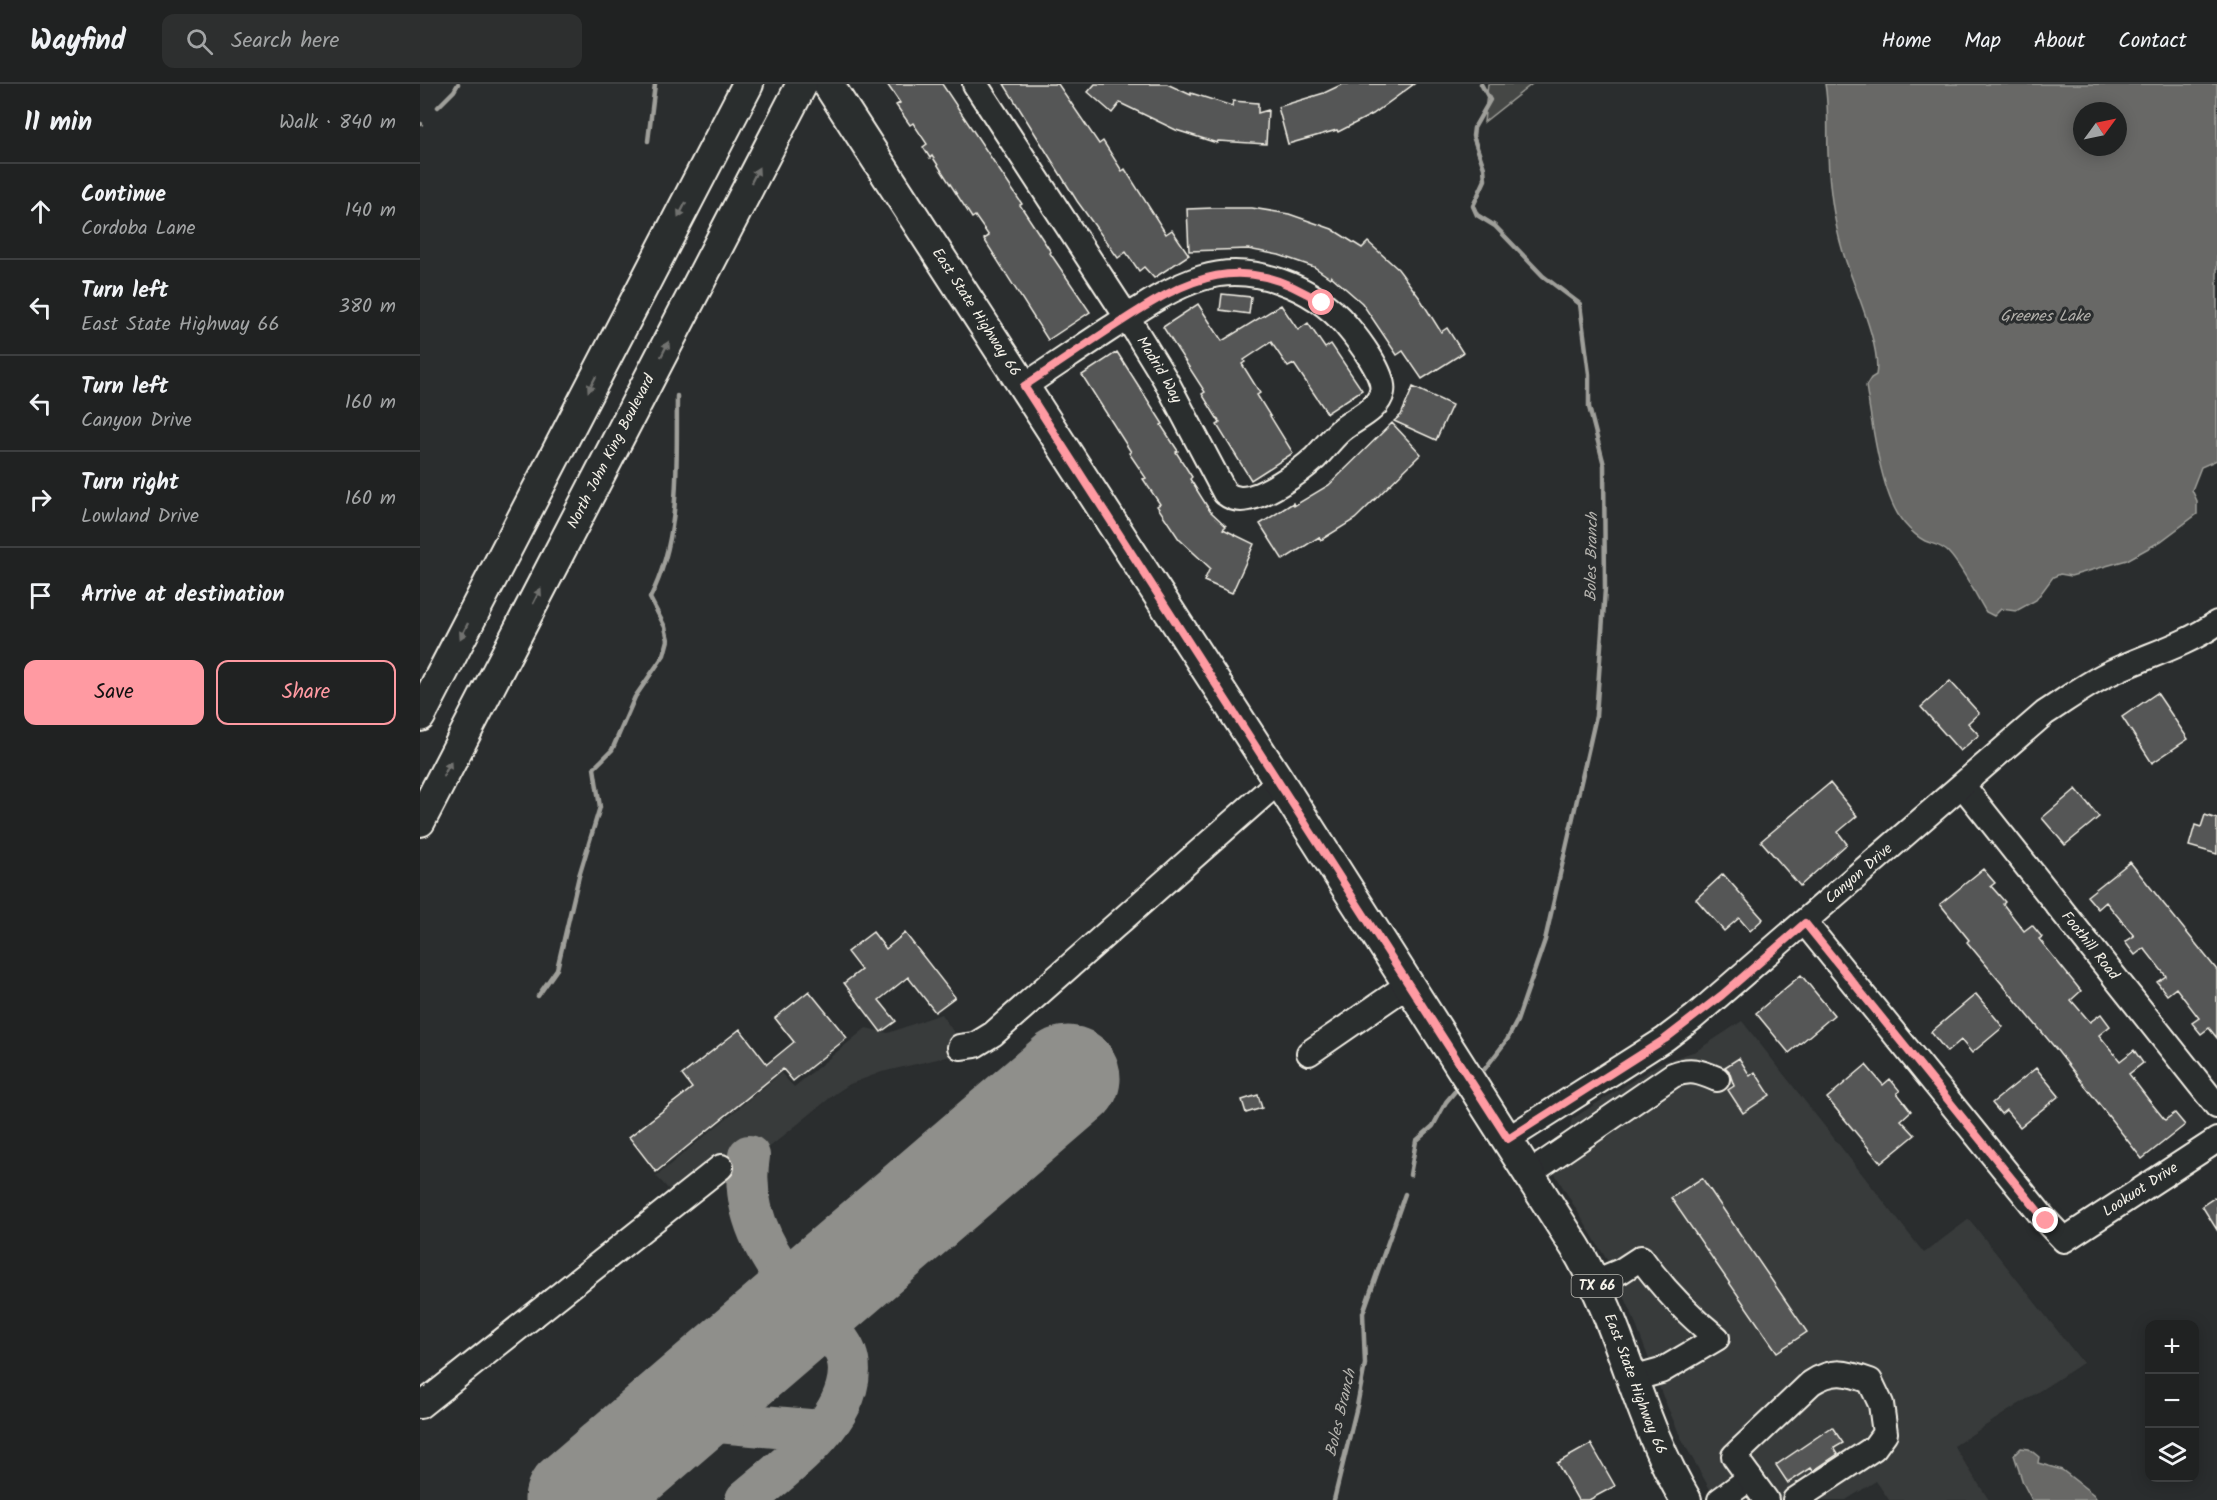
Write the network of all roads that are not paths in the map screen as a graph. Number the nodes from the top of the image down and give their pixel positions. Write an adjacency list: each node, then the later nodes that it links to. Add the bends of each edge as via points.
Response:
1 (747, 84): 8 (main road, one-way to 8)
2 (802, 84): 11 (main road, North John King Boulevard, one-way to 2)
3 (828, 84): 6 (main road, East State Highway 66 / TX 66)
4 (975, 84): 5 (street, Madrid Way)
5 (1127, 317): 5 (street, Madrid Way, via 1165,379 1220,488 1231,498 1253,497 1295,474 1339,432 1372,408 1383,390 1378,372 1339,318 1304,291 1284,282 1239,274 1204,277); 6 (street)
6 (1024, 386): 9 (main road, East State Highway 66 / TX 66)
7 (2217, 623): 10 (street, Canyon Drive, via 2177,646 2089,684 2045,713)
8 (420, 716)
9 (1279, 781): 13 (main road, East State Highway 66 / TX 66); 14 (street, via 993,1034 975,1045)
10 (1963, 786): 12 (street, Canyon Drive); 17 (street, Foothill Road)
11 (420, 821)
12 (1805, 923): 18 (street, Canyon Drive, via 1665,1039); 19 (street, Lookuot Drive, via 2064,1240)
13 (1409, 984): 15 (street); 18 (main road, East State Highway 66 / TX 66)
14 (960, 1047)
15 (1309, 1053)
16 (1717, 1080): 21 (street, via 1696,1070 1673,1075)
17 (2217, 1106)
18 (1508, 1139): 21 (main road, East State Highway 66 / TX 66)
19 (2217, 1140)
20 (721, 1167): 24 (street)
21 (1530, 1173): 22 (main road, East State Highway 66 / TX 66)
22 (1595, 1282): 23 (main road, East State Highway 66 / TX 66); 23 (street, via 1641,1258 1687,1314 1717,1338 1661,1371)
23 (1632, 1379): 26 (main road, East State Highway 66 / TX 66, via 1655,1442)
24 (420, 1406)
25 (1750, 1478): 27 (street); 28 (street); 29 (street, via 1734,1456 1811,1383 1824,1375 1849,1373 1869,1381 1881,1404 1885,1433 1874,1448)
26 (1686, 1500)
27 (1720, 1500)
28 (1766, 1500)
29 (1796, 1500)

